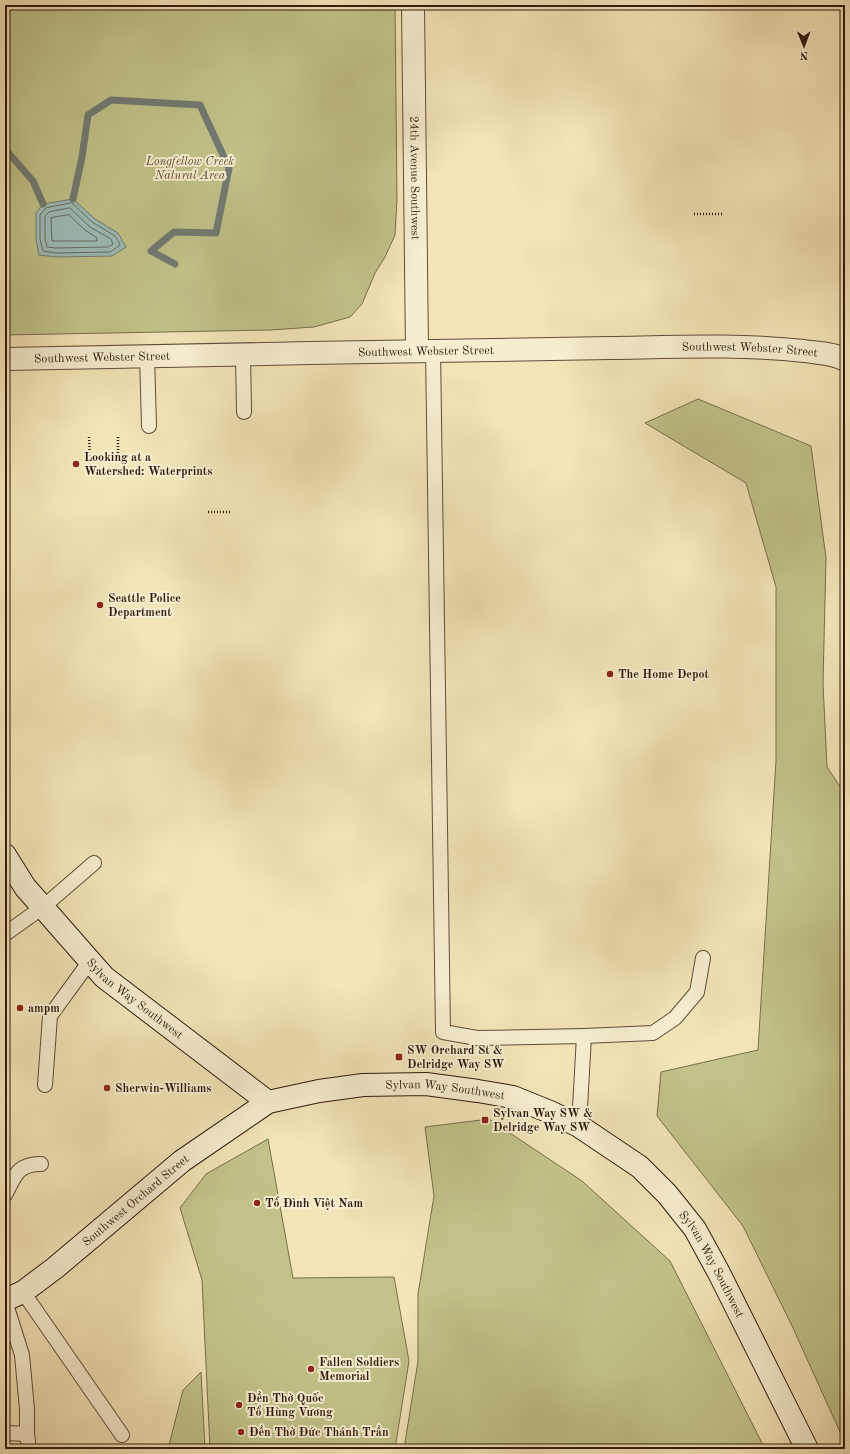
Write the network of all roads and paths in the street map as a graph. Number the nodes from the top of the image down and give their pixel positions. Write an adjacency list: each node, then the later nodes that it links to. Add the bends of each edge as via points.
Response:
1 (413, 5): 4 (street, 24th Avenue Southwest)
2 (694, 214): 3 (path)
3 (723, 214)
4 (425, 350): 5 (street, Southwest Webster Street); 8 (street, Southwest Webster Street, via 765,347 819,353); 23 (lane, via 442,1032 477,1038)
5 (243, 354): 6 (street, Southwest Webster Street); 9 (lane)
6 (147, 356): 7 (street, Southwest Webster Street); 10 (lane)
7 (5, 359)
8 (845, 360)
9 (244, 412)
10 (149, 426)
11 (89, 437): 13 (path)
12 (118, 437): 14 (path)
13 (90, 461)
14 (118, 461)
15 (208, 512): 16 (path)
16 (232, 512)
17 (5, 854): 19 (street, Sylvan Way Southwest, via 25,887)
18 (94, 863): 19 (lane)
19 (43, 908): 20 (lane); 22 (street, Sylvan Way Southwest)
20 (5, 934)
21 (703, 958): 23 (lane, via 697,992 675,1018 653,1033)
22 (90, 961): 24 (lane, via 50,1016); 25 (street, Sylvan Way Southwest, via 104,977)
23 (584, 1036): 26 (lane)
24 (46, 1085)
25 (268, 1102): 26 (street, Sylvan Way Southwest, via 318,1091 363,1085 426,1084 513,1097); 29 (street, Southwest Orchard Street, via 182,1161 55,1268)
26 (579, 1126): 34 (street, Sylvan Way Southwest, via 640,1167 667,1194 695,1229)
27 (41, 1164): 28 (lane, via 29,1164 18,1172)
28 (5, 1194)
29 (11, 1298): 31 (lane, via 22,1355); 32 (lane)
30 (5, 1433): 31 (lane)
31 (27, 1434): 33 (lane)
32 (122, 1435)
33 (29, 1449)
34 (807, 1449)

